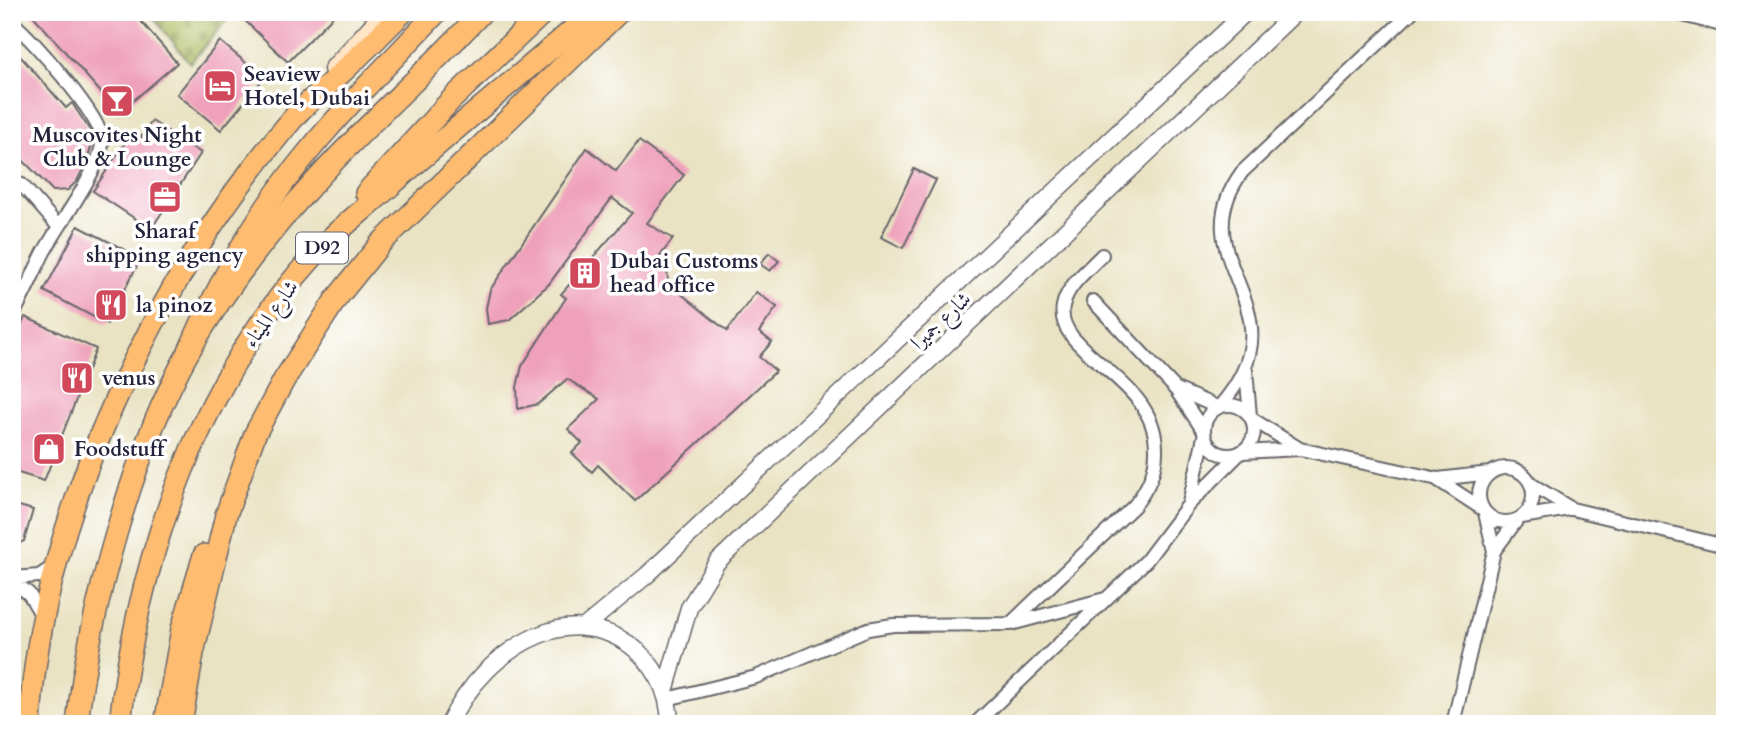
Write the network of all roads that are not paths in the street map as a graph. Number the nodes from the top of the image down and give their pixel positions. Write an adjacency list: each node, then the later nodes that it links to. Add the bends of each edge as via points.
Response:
1 (385, 12): 18 (main road)
2 (403, 12): 18 (main road)
3 (437, 12): 25 (main road, via 332,124 278,190 228,271)
4 (482, 12): 15 (main road, D92)
5 (488, 12): 15 (main road)
6 (544, 12): 21 (main road, via 425,127)
7 (593, 12): 21 (main road, شارع الميناء / D92)
8 (619, 12): 36 (main road, via 366,261 284,380 255,434)
9 (1246, 12): 48 (street, شارع جميرا, via 640,582)
10 (1296, 12): 49 (street, شارع جميرا, via 718,562 689,608)
11 (1412, 12): 26 (street, via 1242,172 1228,193 1222,241 1250,314 1252,343)
12 (1671, 12): 14 (street)
13 (12, 22): 16 (street)
14 (1725, 26)
15 (467, 28): 25 (main road, D92, via 310,187 242,272)
16 (23, 32): 17 (street); 20 (street, via 98,125 103,143 98,161)
17 (12, 41)
18 (298, 113): 43 (main road, via 219,216 149,332 90,465)
19 (12, 181): 20 (street, via 22,185)
20 (58, 226): 24 (street)
21 (318, 251): 52 (main road, شارع الميناء / D92, via 247,345 179,482 140,602)
22 (1102, 255): 47 (street, via 1066,295 1065,326 1145,407 1156,441 1155,465 1148,487 1134,506)
23 (1093, 301): 27 (street)
24 (12, 316)
25 (190, 351): 51 (main road, D92, via 156,423 114,545 93,627)
26 (1246, 370): 28 (street); 29 (street)
27 (1174, 387): 28 (street); 30 (street)
28 (1219, 407): 29 (street, via 1240,407); 30 (street, via 1207,416)
29 (1251, 418): 31 (street); 32 (street, via 1253,437)
30 (1204, 433): 32 (street, via 1216,452); 37 (street)
31 (1300, 449): 32 (street); 34 (street)
32 (1241, 452): 37 (street)
33 (1490, 473): 34 (street); 35 (street, via 1509,468); 39 (street, via 1479,489)
34 (1438, 480): 39 (street)
35 (1531, 484): 38 (street); 40 (street, via 1532,502)
36 (234, 489): 53 (main road, via 189,600); 54 (main road, via 193,653)
37 (1189, 504): 45 (street, via 1162,542)
38 (1572, 509): 40 (street); 41 (street)
39 (1483, 511): 40 (street, via 1500,522); 42 (street)
40 (1519, 519): 42 (street)
41 (1725, 546)
42 (1494, 551): 58 (street)
43 (56, 565): 44 (street, via 39,576); 46 (main road)
44 (12, 579): 46 (street, via 29,594)
45 (1109, 598): 47 (street); 57 (street)
46 (42, 616): 50 (main road)
47 (1010, 624): 49 (street, via 868,629 756,677)
48 (583, 628): 49 (street, via 611,634 639,651 654,668); 55 (street, via 553,630 513,650 475,683)
49 (668, 706): 56 (street)
50 (30, 724)
51 (77, 724)
52 (120, 724)
53 (165, 724)
54 (181, 724)
55 (449, 724)
56 (681, 724)
57 (975, 724)
58 (1453, 724)

